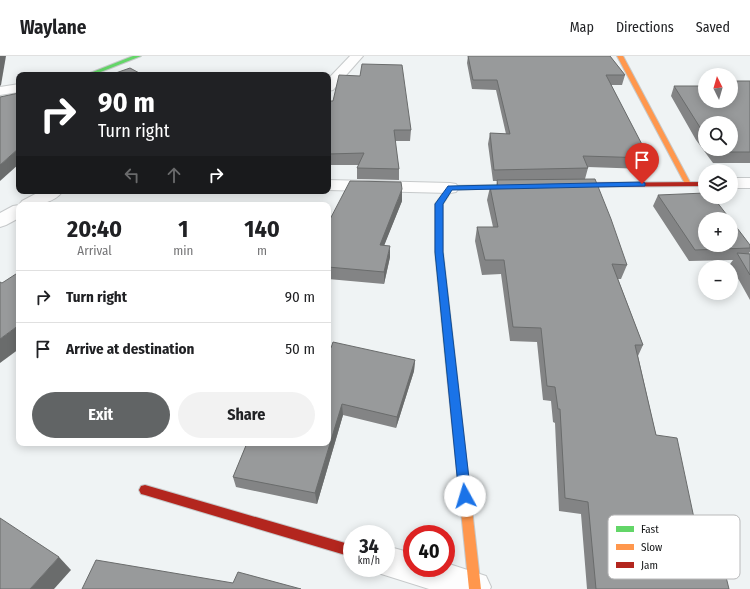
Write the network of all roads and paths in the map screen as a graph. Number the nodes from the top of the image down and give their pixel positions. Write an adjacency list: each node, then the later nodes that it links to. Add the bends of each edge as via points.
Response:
1 (138, 56): 4 (street)
2 (357, 56): 5 (street)
3 (620, 56): 10 (street)
4 (96, 72)
5 (331, 84)
6 (16, 88): 7 (street)
7 (0, 91)
8 (738, 183): 9 (street)
9 (750, 183)
10 (688, 184): 11 (street); 14 (street)
11 (698, 184)
12 (331, 185): 15 (street)
13 (532, 186): 15 (street)
14 (555, 186)
15 (450, 188): 23 (street, via 439,204 439,252)
16 (48, 194): 17 (street)
17 (34, 202)
18 (16, 212): 19 (street)
19 (0, 220)
20 (145, 490): 21 (street)
21 (343, 548)
22 (395, 564): 23 (street)
23 (475, 588)

